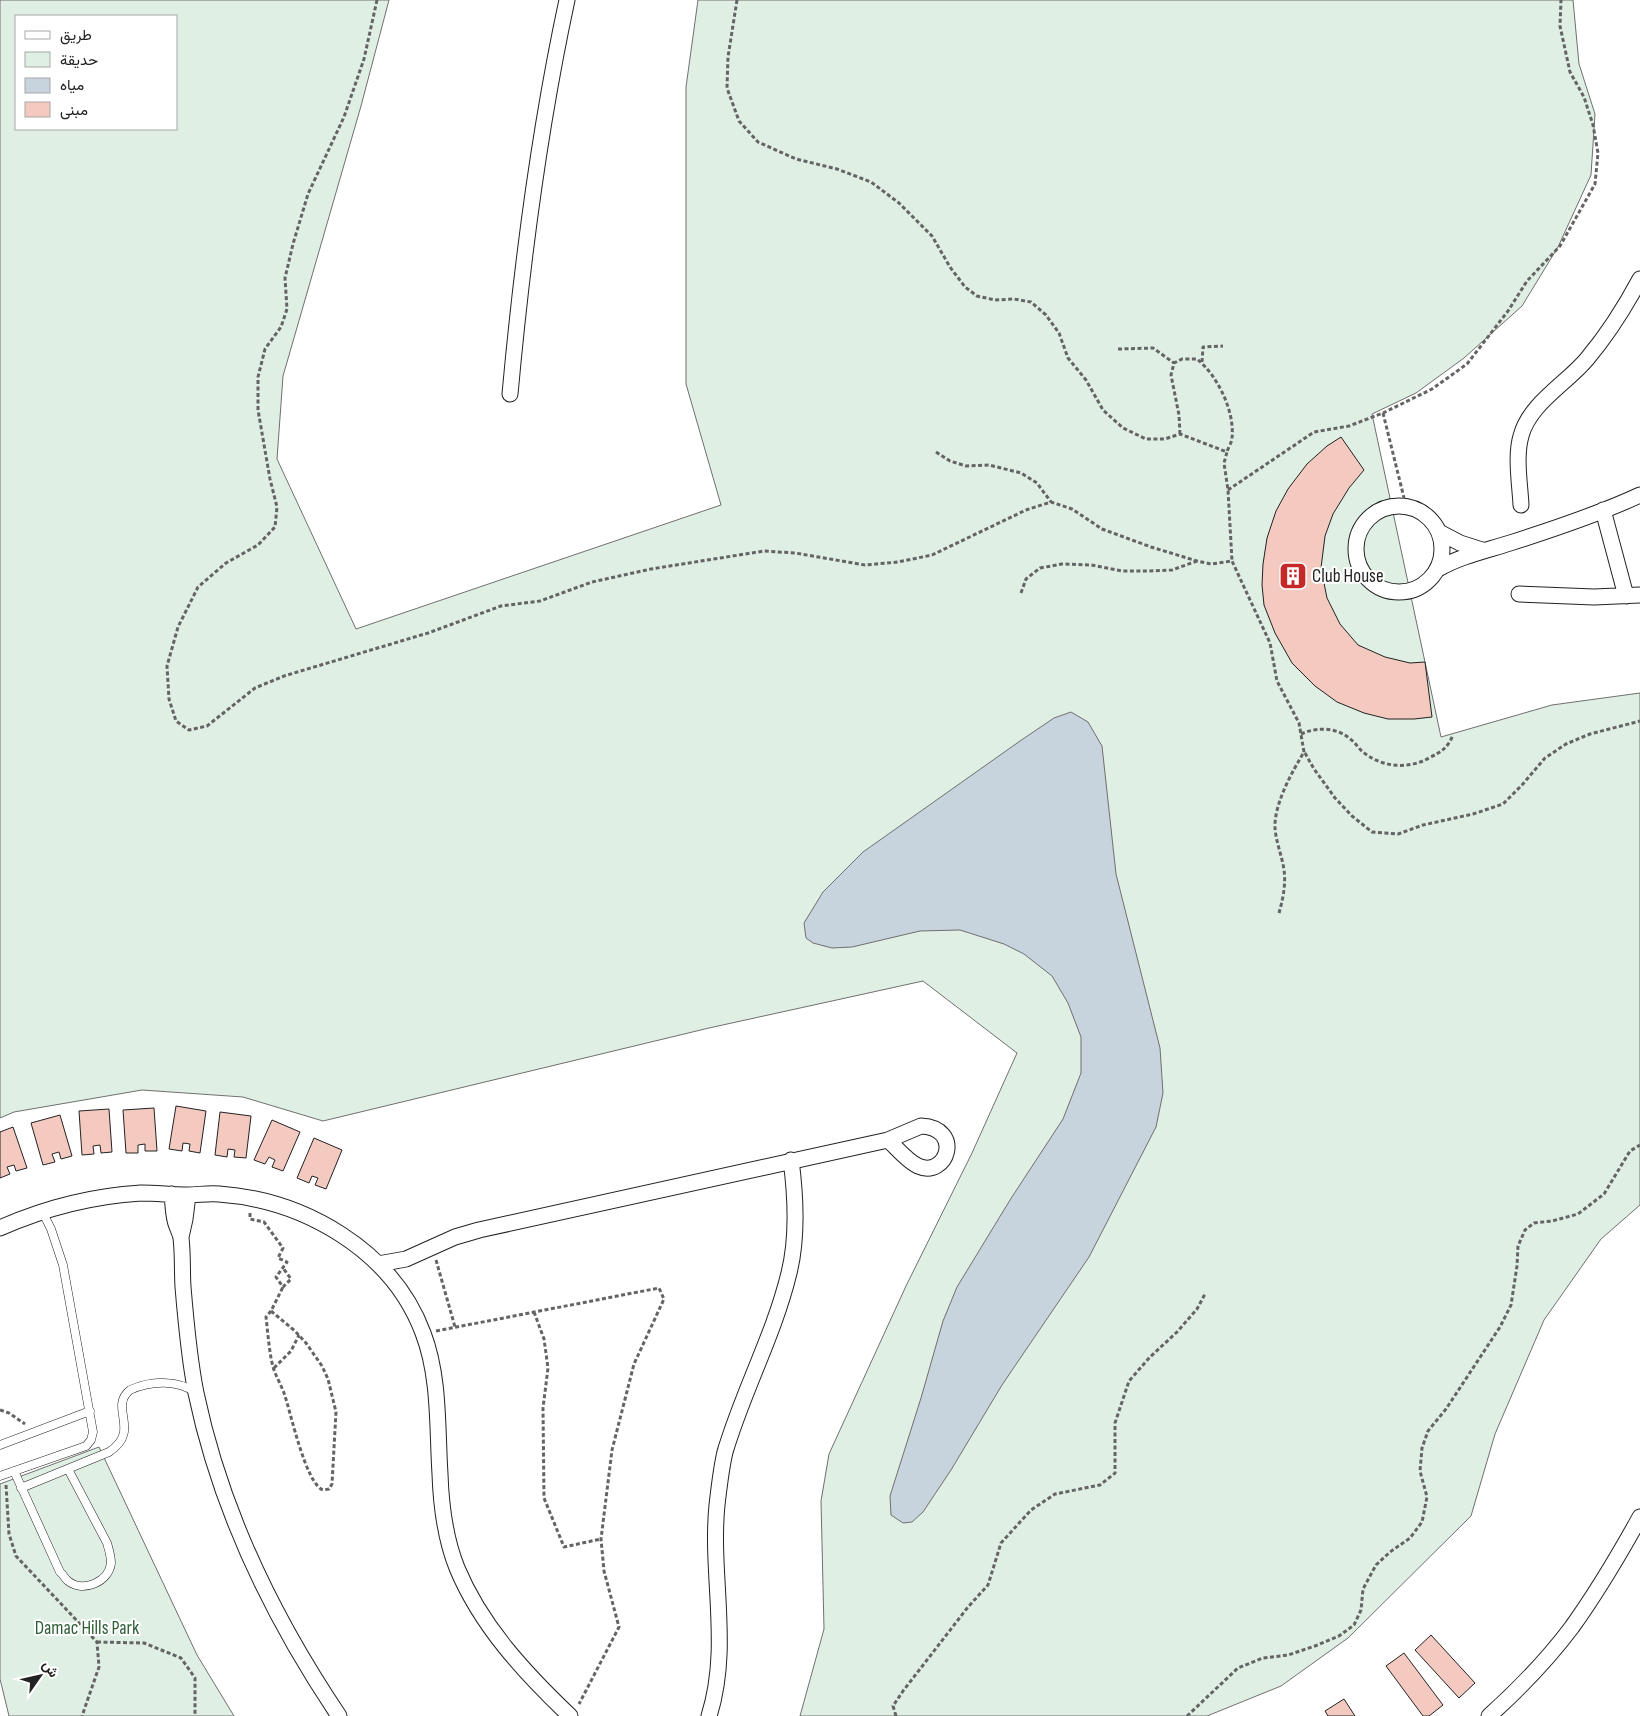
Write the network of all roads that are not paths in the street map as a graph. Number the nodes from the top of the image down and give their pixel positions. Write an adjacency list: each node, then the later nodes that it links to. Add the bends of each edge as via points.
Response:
1 (567, 0): 3 (street, via 535,172)
2 (1640, 279): 5 (street, via 1597,346 1529,417 1519,447)
3 (510, 394)
4 (1640, 495): 6 (street)
5 (1521, 505)
6 (1603, 510): 8 (street); 11 (street)
7 (1439, 532): 8 (street, via 1460,544); 9 (street, via 1442,555); 9 (street, via 1434,523 1417,509 1386,507 1362,525 1356,544 1360,568 1369,581 1396,593 1411,591 1425,584)
8 (1482, 550): 9 (street)
9 (1438, 569)
10 (1520, 594): 11 (street)
11 (1633, 595)
12 (888, 1140): 13 (street)
13 (791, 1160): 19 (street, via 479,1230); 31 (street, via 795,1234 790,1272 733,1428 725,1454 717,1506 719,1662)
14 (172, 1194): 15 (street); 16 (street, via 109,1196); 18 (street, via 174,1219)
15 (188, 1195): 18 (street); 20 (street, via 217,1193 293,1209 328,1226)
16 (42, 1211): 17 (street); 23 (lane, via 63,1265)
17 (0, 1228)
18 (180, 1237): 22 (street, via 188,1340)
19 (415, 1255): 20 (street, via 397,1262); 21 (street, via 404,1271)
20 (378, 1264): 21 (street)
21 (399, 1288): 29 (street, via 423,1333 429,1355 445,1527 457,1567 497,1638 546,1693)
22 (196, 1393): 25 (lane, via 174,1383 130,1390 122,1403 125,1428 120,1442 109,1452); 30 (street, via 225,1493 250,1555 278,1617)
23 (90, 1411): 24 (lane); 26 (lane, via 93,1432 86,1446)
24 (0, 1446)
25 (68, 1469): 27 (lane); 27 (lane, via 110,1554 111,1564 98,1582 77,1586 68,1581)
26 (6, 1474): 27 (lane)
27 (21, 1488)
28 (1640, 1517): 32 (street, via 1617,1559 1571,1628 1518,1690)
29 (573, 1712)
30 (339, 1716)
31 (709, 1716)
32 (1489, 1716)

